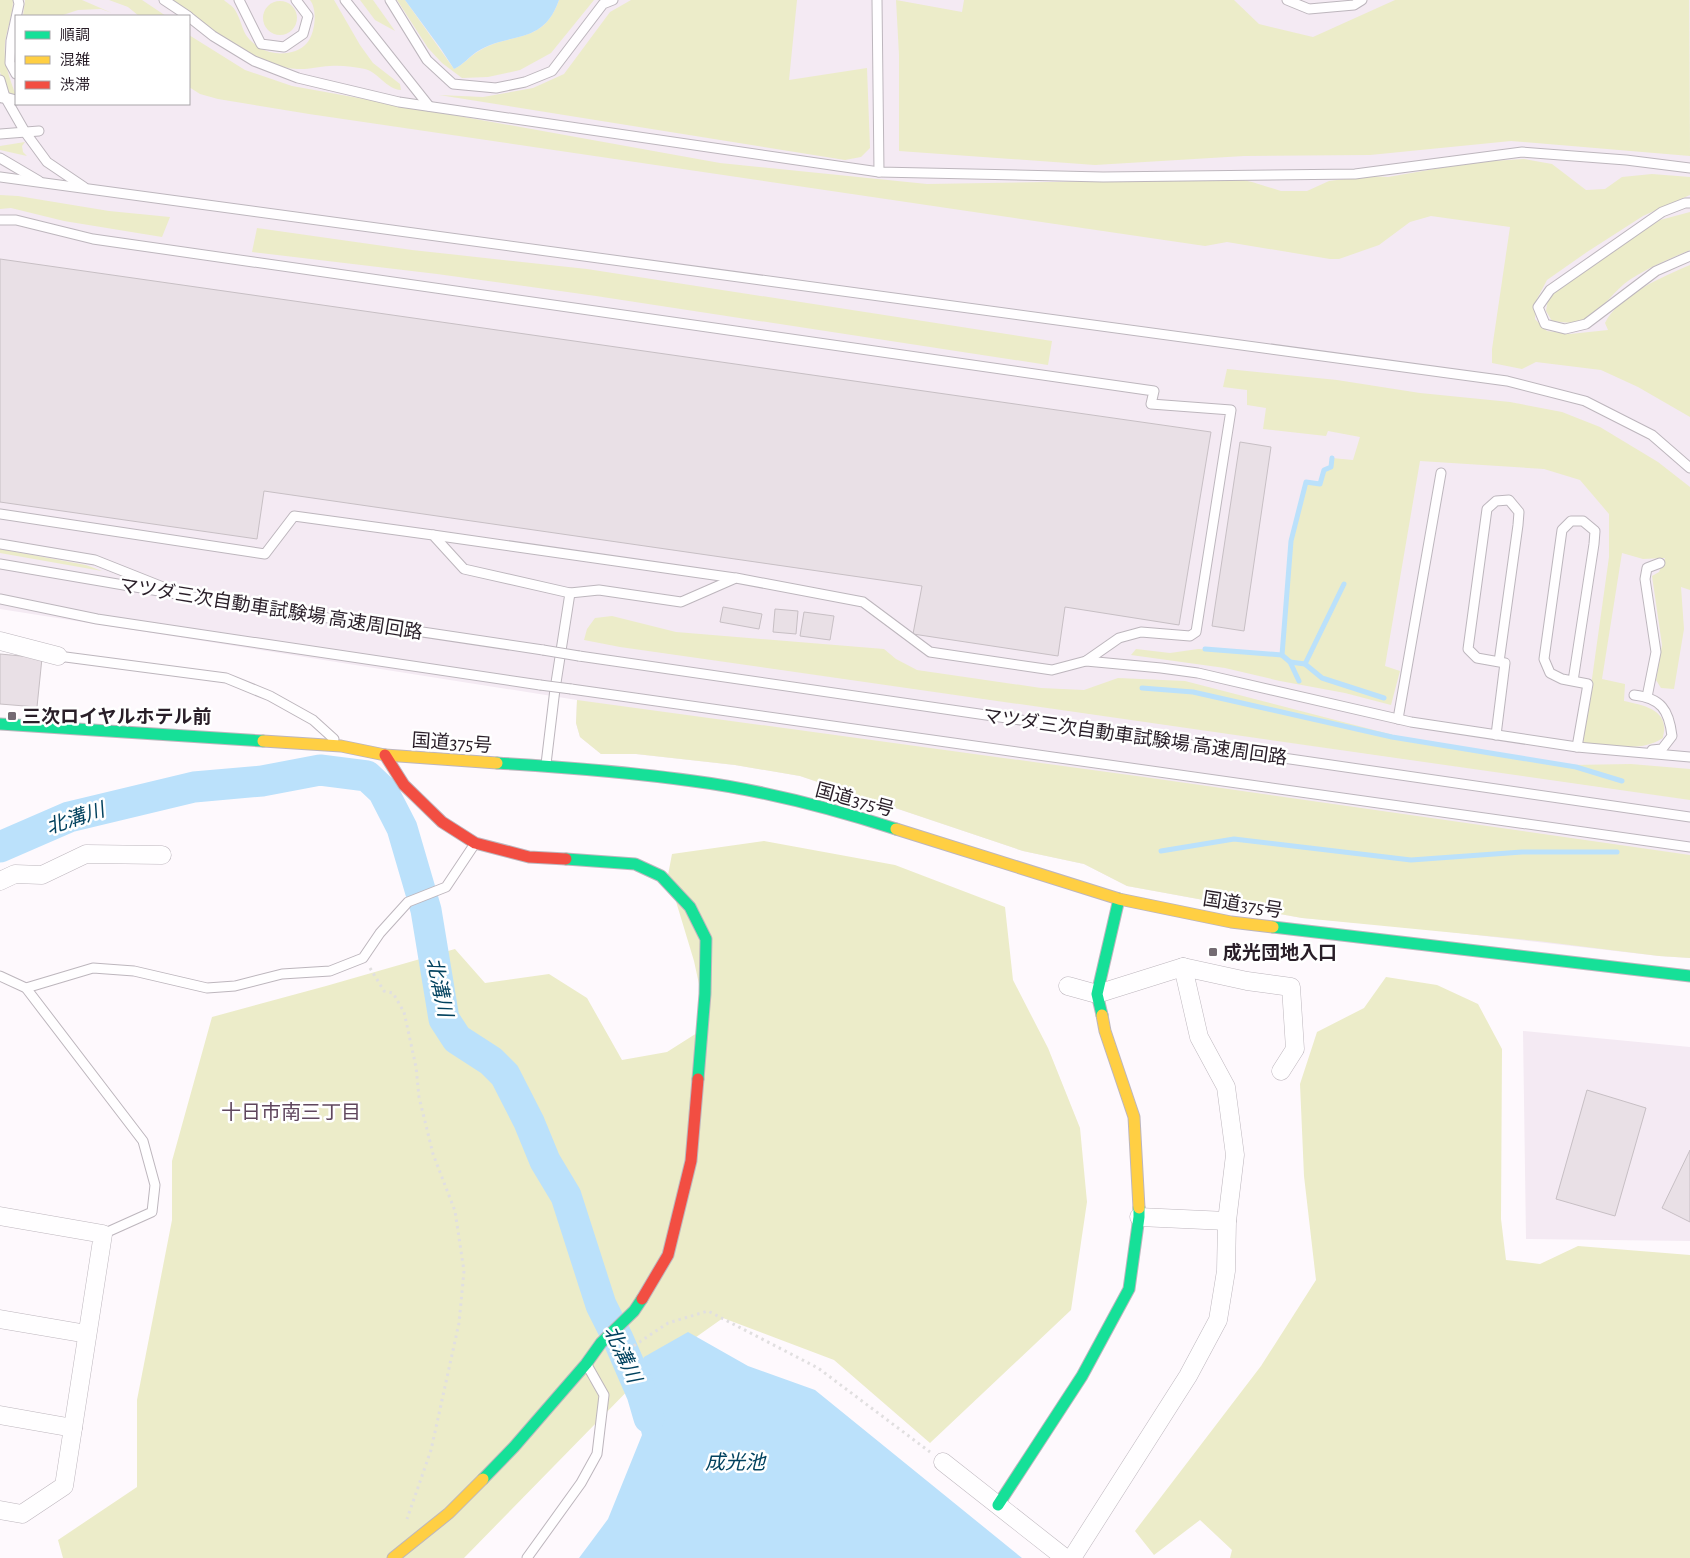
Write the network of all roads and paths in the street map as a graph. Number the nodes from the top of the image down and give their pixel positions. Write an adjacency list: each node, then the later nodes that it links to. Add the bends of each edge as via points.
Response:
1 (18, 0): 11 (lane)
2 (164, 0): 12 (lane)
3 (239, 0): 4 (lane, via 261,44 284,47 303,34 308,16)
4 (296, 0)
5 (345, 0): 19 (lane)
6 (390, 0): 7 (lane, via 427,60 453,84 496,88 525,82 552,71 603,4)
7 (613, 0)
8 (877, 0): 25 (lane)
9 (1286, 0): 10 (lane, via 1309,9 1354,5)
10 (1362, 0)
11 (17, 15)
12 (185, 15)
13 (190, 19): 19 (lane, via 254,61 298,78)
14 (15, 22): 15 (lane, via 10,63)
15 (15, 72)
16 (0, 80): 17 (lane)
17 (2, 98): 18 (lane); 21 (lane)
18 (15, 100)
19 (429, 106): 25 (lane)
20 (39, 131): 21 (lane)
21 (25, 132): 22 (lane); 28 (lane, via 47,162)
22 (0, 134)
23 (0, 158): 27 (lane)
24 (1690, 168): 25 (lane, via 1522,152 1356,174 1103,177)
25 (879, 172)
26 (0, 177): 27 (lane)
27 (42, 183): 28 (lane)
28 (87, 189): 32 (lane, via 1507,381 1585,401 1652,435)
29 (1690, 203): 31 (lane, via 1662,212 1550,290 1538,307 1546,324 1565,329 1586,324 1656,271)
30 (0, 220): 45 (lane, via 16,220 93,239 1154,391 1151,404 1231,410 1196,632 1190,636 1141,632 1119,638)
31 (1690, 256)
32 (1690, 468)
33 (1441, 474): 50 (lane)
34 (0, 514): 35 (lane, via 265,554 294,516)
35 (433, 535): 39 (lane); 40 (lane, via 464,569)
36 (0, 544): 41 (lane, via 95,560)
37 (1660, 563): 49 (lane, via 1646,568 1656,652)
38 (0, 564): 41 (lane, マツダ三次自動車試験場 高速周回路)
39 (736, 578): 40 (lane, via 681,602 599,590); 45 (lane, via 863,602 930,652 1052,670)
40 (570, 593): 58 (lane)
41 (183, 595): 59 (lane, マツダ三次自動車試験場 高速周回路, bridge, via 579,656)
42 (0, 599): 61 (lane, bridge, via 97,619 540,685)
43 (0, 641): 44 (street)
44 (58, 656): 53 (lane, via 226,678 270,696 313,720)
45 (1086, 661): 50 (lane, via 1198,673)
46 (1498, 662): 46 (lane, via 1477,658 1468,649 1487,509 1496,501 1509,500 1519,512); 52 (lane, via 1505,663)
47 (1574, 681): 47 (lane, via 1550,673 1544,659 1562,530 1571,521 1583,521 1595,531); 54 (lane, via 1588,684)
48 (1634, 695): 49 (lane)
49 (1647, 698): 55 (lane, via 1662,704 1672,736 1662,748)
50 (1398, 719): 52 (lane)
51 (0, 724): 53 (main road, 国道375号)
52 (1496, 735): 54 (lane)
53 (341, 746): 56 (main road, 国道375号)
54 (1577, 747): 55 (lane)
55 (1639, 752): 57 (lane)
56 (385, 755): 58 (main road, 国道375号); 60 (main road, via 404,785 442,822)
57 (1690, 757)
58 (546, 766): 64 (main road, 国道375号, via 694,781 775,796 866,819)
59 (1690, 817)
60 (475, 843): 65 (lane, via 446,887 408,902); 80 (main road, via 529,858 635,864 667,882 690,907 706,939 705,1004 691,1161 668,1256 634,1311 601,1343)
61 (1690, 847)
62 (162, 855): 63 (street, via 86,854 42,875 15,874)
63 (0, 881)
64 (1119, 899): 68 (main road, 国道375号, via 1231,922); 71 (main road)
65 (363, 958): 70 (lane, via 330,971 282,974 226,987 207,988 134,971 93,968); 86 (path, via 384,991 393,993 404,1012 433,1154 455,1211 464,1271 458,1322 431,1450)
66 (1183, 967): 71 (street); 72 (street, via 1291,987 1295,1049); 75 (street, via 1199,1037 1226,1087 1235,1155)
67 (0, 976): 70 (lane)
68 (1690, 976)
69 (1068, 986): 71 (street)
70 (26, 988): 76 (lane, via 143,1141 155,1185 152,1212)
71 (1097, 994): 74 (main road, via 1104,1031 1134,1117)
72 (1282, 1071)
73 (0, 1216): 76 (street)
74 (1139, 1217): 75 (street); 84 (main road, via 1129,1289 1082,1376)
75 (1228, 1222): 90 (street, via 1226,1271 1218,1320 1188,1376)
76 (103, 1234): 78 (street)
77 (0, 1319): 78 (street)
78 (87, 1334): 82 (street)
79 (622, 1354): 83 (path, via 668,1323 708,1312 818,1368)
80 (586, 1364): 87 (main road, via 514,1447 449,1513); 88 (lane, via 604,1395 597,1454 581,1483)
81 (0, 1415): 82 (street)
82 (73, 1428): 85 (street, via 64,1486 22,1514)
83 (943, 1462): 84 (street)
84 (998, 1505): 89 (street)
85 (0, 1510)
86 (406, 1522)
87 (393, 1558)
88 (527, 1558)
89 (1065, 1558)
90 (1072, 1558)

